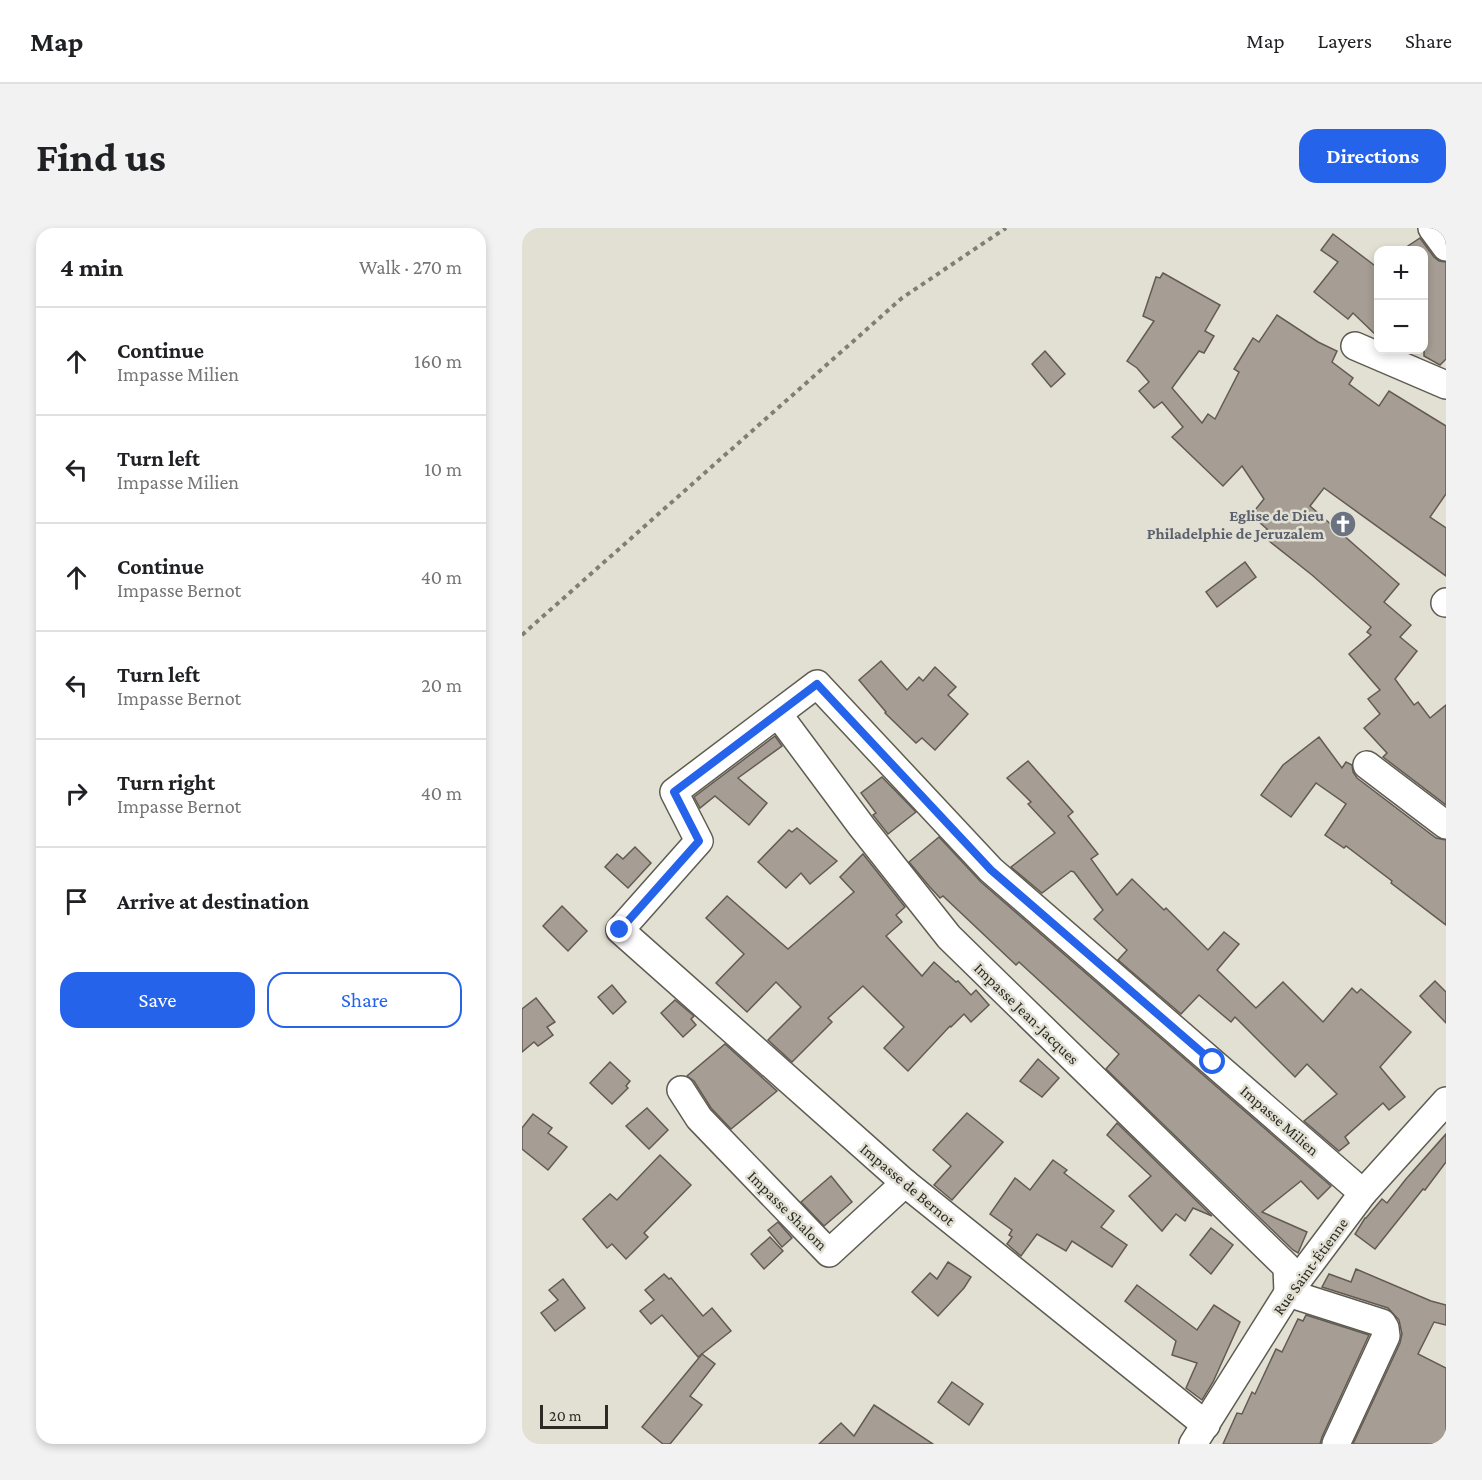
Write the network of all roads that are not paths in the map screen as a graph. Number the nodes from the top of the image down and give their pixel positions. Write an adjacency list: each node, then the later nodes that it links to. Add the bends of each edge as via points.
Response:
1 (1432, 228): 2 (street)
2 (1446, 247)
3 (1355, 346): 4 (street)
4 (1446, 385)
5 (778, 714): 10 (street, Impasse de Bernot, via 674,792 699,841 620,930); 11 (street, Impasse Milien, via 817,684 991,870); 12 (street, Impasse Jean-Jacques, via 949,937 1287,1267)
6 (1367, 765): 7 (street)
7 (1446, 825)
8 (681, 1090): 10 (street, Impasse Shalom, via 699,1118 829,1253)
9 (1446, 1101): 11 (street, Rue Saint-Étienne)
10 (904, 1183): 13 (street, Impasse de Bernot)
11 (1363, 1192): 12 (street, Rue Saint-Étienne)
12 (1288, 1293): 13 (street, Rue Saint-Étienne); 14 (street, via 1382,1323 1385,1328 1386,1336)
13 (1200, 1434)
14 (1336, 1444)

